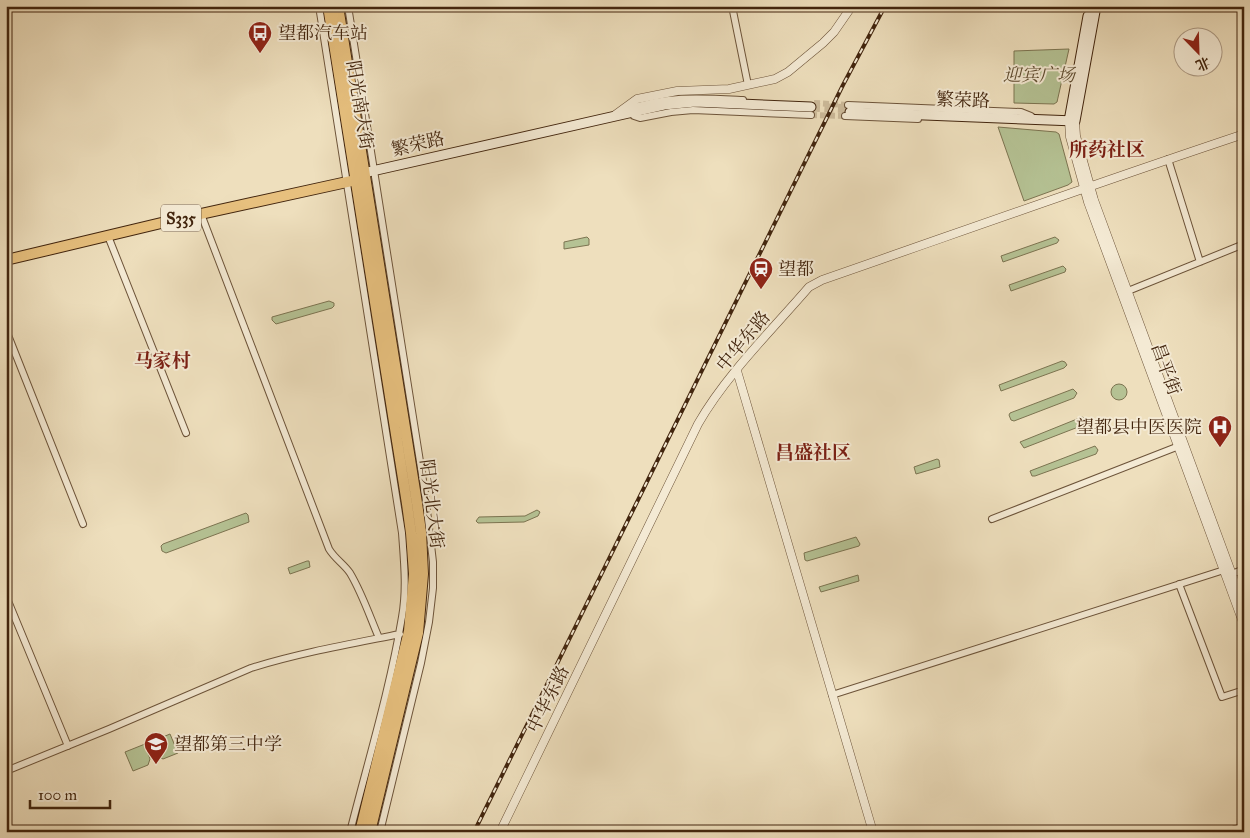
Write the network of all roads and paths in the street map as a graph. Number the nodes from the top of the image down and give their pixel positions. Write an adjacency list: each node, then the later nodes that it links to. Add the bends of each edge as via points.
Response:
1 (319, 6): 15 (street)
2 (328, 6): 15 (main road, 阳光南大街)
3 (338, 6): 15 (main road, 阳光南大街)
4 (348, 6): 15 (street)
5 (732, 6): 9 (street)
6 (852, 6): 9 (street, via 834,32 788,72 775,79)
7 (1090, 6): 12 (main road)
8 (1096, 6): 12 (main road)
9 (748, 85): 11 (street, via 636,99)
10 (848, 110): 12 (main road, 繁荣路)
11 (615, 115): 15 (main road, 繁荣路); 15 (main road, 繁荣路, via 688,102 812,109 664,108)
12 (1072, 120): 16 (street, 昌平街, via 1070,137)
13 (1244, 134): 14 (street, 中华东路)
14 (1168, 159): 16 (street, 中华东路); 21 (street)
15 (360, 176): 17 (main road, 繁荣路 / S335); 20 (main road, 繁荣路 / S335, via 176,214); 36 (main road, 阳光北大街, via 411,533 414,574); 45 (main road, 阳光北大街, via 417,503 423,574 415,647); 46 (street, via 425,493 432,542 433,579 425,646)
16 (1087, 187): 22 (street, 昌平街); 24 (street, 中华东路, via 814,284); 26 (street, 昌平街)
17 (202, 214): 18 (main road, 繁荣路 / S335); 37 (street, via 329,549 354,579)
18 (108, 236): 20 (main road, 繁荣路 / S335); 25 (street)
19 (1244, 244): 21 (street)
20 (7, 255)
21 (1200, 262): 22 (street)
22 (1128, 291): 31 (street, 昌平街)
23 (6, 330): 28 (street)
24 (737, 370): 39 (street); 47 (street, 中华东路, via 698,424)
25 (186, 433)
26 (1179, 446): 27 (street); 30 (street, 昌平街)
27 (992, 519)
28 (83, 524)
29 (1244, 569): 31 (street)
30 (1224, 570): 32 (street); 35 (street, 昌平街)
31 (1232, 574): 34 (street, 昌平街)
32 (1179, 584): 38 (street, via 1222,697); 39 (street)
33 (6, 596): 40 (street)
34 (1244, 606)
35 (1244, 625)
36 (403, 634): 37 (street); 43 (street); 44 (main road, 阳光北大街)
37 (379, 638): 40 (street, via 251,668)
38 (1244, 690)
39 (832, 695): 48 (street)
40 (68, 746): 41 (street)
41 (6, 771)
42 (1244, 827): 49 (street)
43 (350, 832)
44 (360, 832)
45 (370, 832)
46 (380, 832)
47 (500, 832)
48 (873, 832)
49 (1227, 832)

